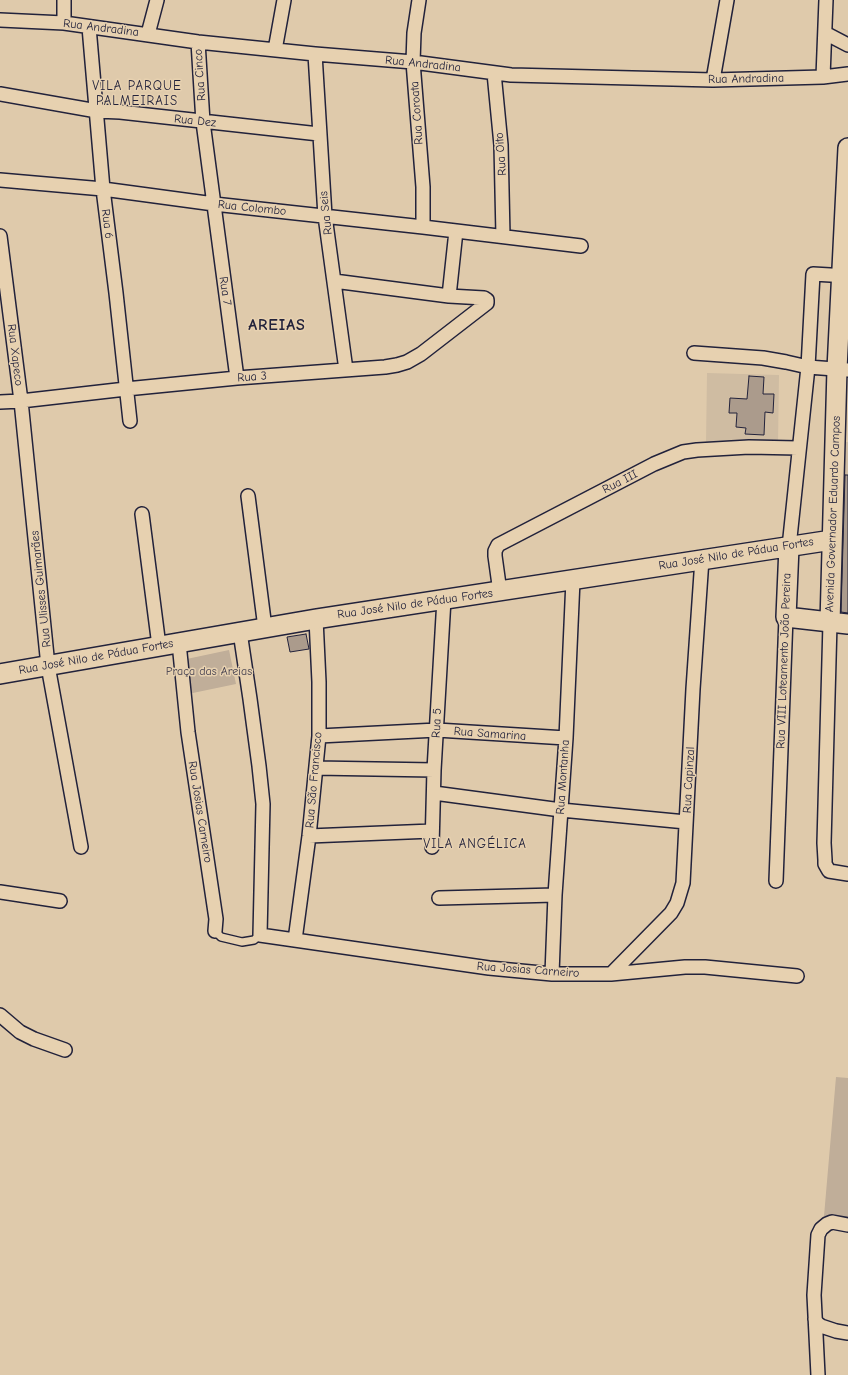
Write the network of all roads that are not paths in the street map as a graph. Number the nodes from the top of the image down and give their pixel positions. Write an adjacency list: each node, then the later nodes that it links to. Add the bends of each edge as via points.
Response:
1 (64, 0): 8 (street)
2 (157, 0): 11 (street)
3 (284, 0): 14 (street)
4 (419, 0): 16 (street, Rua Coroata)
5 (727, 0): 20 (street)
6 (826, 0): 10 (street)
7 (0, 20): 8 (street, Rua Andradina)
8 (64, 23): 9 (street, Rua Andradina)
9 (89, 27): 11 (street, Rua Andradina); 22 (street, Rua 6)
10 (825, 33): 13 (street); 19 (street)
11 (148, 34): 12 (street, Rua Andradina)
12 (198, 42): 14 (street, Rua Andradina); 23 (street, Rua Cinco)
13 (848, 45)
14 (275, 50): 15 (street, Rua Andradina)
15 (315, 54): 16 (street, Rua Andradina); 24 (street, Rua Seis)
16 (413, 62): 17 (street, Rua Andradina); 30 (street, Rua Coroata, via 423,187)
17 (494, 73): 20 (street, Rua Andradina, via 524,76); 33 (street, Rua Oito, via 501,144)
18 (848, 74): 19 (street, Rua Andradina)
19 (823, 76): 20 (street, Rua Andradina)
20 (713, 80)
21 (0, 94): 22 (street, Rua Dez)
22 (97, 111): 23 (street, Rua Dez); 27 (street, Rua 6)
23 (203, 122): 24 (street, Rua Dez); 28 (street, Rua Cinco)
24 (319, 134): 29 (street, Rua Seis)
25 (848, 148): 35 (street, Avenida Governador Eduardo Campos)
26 (0, 180): 27 (street, Rua Colombo)
27 (103, 189): 28 (street, Rua Colombo); 43 (street, Rua 6)
28 (214, 204): 29 (street, Rua Colombo); 42 (street, Rua 7)
29 (325, 216): 30 (street, Rua Colombo); 36 (street, Rua Seis)
30 (423, 227): 31 (street, Rua Colombo)
31 (456, 231): 33 (street, Rua Colombo); 37 (street)
32 (0, 236): 44 (street, Rua Xapeco)
33 (504, 236): 34 (street, Rua Colombo)
34 (582, 246)
35 (845, 275): 39 (street, Rua VIII Loteamento João Pereira, via 812,274); 40 (street, Avenida Governador Eduardo Campos)
36 (334, 281): 37 (street); 41 (street, Rua Seis)
37 (449, 296): 41 (street, Rua 3, via 484,298 487,302 407,362 385,367)
38 (694, 353): 39 (street, via 763,358)
39 (808, 367): 40 (street); 47 (street, Rua VIII Loteamento João Pereira)
40 (843, 369): 50 (street, Avenida Governador Eduardo Campos)
41 (346, 370): 42 (street, Rua 3)
42 (237, 378): 43 (street, Rua 3)
43 (126, 389): 44 (street, Rua 3); 46 (street, Rua 6)
44 (21, 401): 45 (street, Rua 3); 63 (street, Rua Ulisses Guimarães)
45 (0, 402)
46 (130, 421)
47 (798, 448): 51 (street, Rua VIII Loteamento João Pereira); 54 (street, Rua III, via 698,450 683,452 654,464 498,545 495,556)
48 (248, 496): 59 (street)
49 (142, 514): 62 (street)
50 (832, 540): 51 (street, Rua José Nilo de Pádua Fortes); 58 (street, Avenida Governador Eduardo Campos)
51 (789, 547): 52 (street, Rua José Nilo de Pádua Fortes); 56 (street, Rua VIII Loteamento João Pereira)
52 (702, 559): 53 (street, Rua José Nilo de Pádua Fortes); 72 (street, Rua Capinzal)
53 (573, 580): 54 (street, Rua José Nilo de Pádua Fortes); 67 (street, Rua Montanha)
54 (500, 592): 55 (street, Rua José Nilo de Pádua Fortes)
55 (444, 599): 57 (street, Rua José Nilo de Pádua Fortes); 65 (street, Rua 5)
56 (786, 617): 58 (street); 78 (street, Rua VIII Loteamento João Pereira)
57 (316, 619): 59 (street, Rua José Nilo de Pádua Fortes); 66 (street, Rua São Francisco)
58 (839, 623): 77 (street, Avenida Governador Eduardo Campos, via 824,843 825,864 830,871)
59 (265, 628): 60 (street, Rua José Nilo de Pádua Fortes)
60 (240, 632): 61 (street, Rua José Nilo de Pádua Fortes); 84 (street, via 262,804)
61 (180, 643): 62 (street, Rua José Nilo de Pádua Fortes); 83 (street, Rua Josias Carneiro, via 188,732 216,919)
62 (159, 646): 63 (street, Rua José Nilo de Pádua Fortes)
63 (48, 666): 64 (street, Rua José Nilo de Pádua Fortes); 75 (street, Rua Ulisses Guimarães)
64 (0, 674)
65 (437, 730): 66 (street, Rua Samarina); 67 (street, Rua Samarina); 69 (street, Rua 5)
66 (319, 736): 68 (street, Rua São Francisco)
67 (566, 738): 71 (street, Rua Montanha)
68 (316, 768): 69 (street); 74 (street, Rua São Francisco)
69 (434, 770): 70 (street, Rua 5)
70 (434, 793): 71 (street); 73 (street, Rua 5)
71 (561, 810): 72 (street); 80 (street, Rua Montanha)
72 (686, 822): 87 (street, Rua Capinzal, via 683,883 677,903 671,913)
73 (432, 831): 74 (street); 76 (street, Rua 5)
74 (309, 836): 85 (street, Rua São Francisco)
75 (81, 847)
76 (432, 847)
77 (843, 873)
78 (776, 881)
79 (0, 892): 82 (street)
80 (555, 895): 81 (street); 86 (street, Rua Montanha)
81 (438, 898)
82 (60, 901)
83 (215, 931): 84 (lane, Rua Josias Carneiro, via 221,937 242,942 254,940)
84 (260, 935): 85 (street, Rua Josias Carneiro)
85 (295, 940): 86 (street, Rua Josias Carneiro, via 489,968)
86 (552, 974): 87 (street, Rua Josias Carneiro)
87 (611, 974): 88 (street, Rua Josias Carneiro, via 705,967)
88 (798, 976)
89 (0, 1016): 90 (street, via 20,1032)
90 (64, 1050)
91 (848, 1225): 92 (street, via 832,1222 824,1226 818,1235)
92 (815, 1319): 93 (street, via 821,1326); 94 (street)
93 (848, 1333)
94 (818, 1375)

